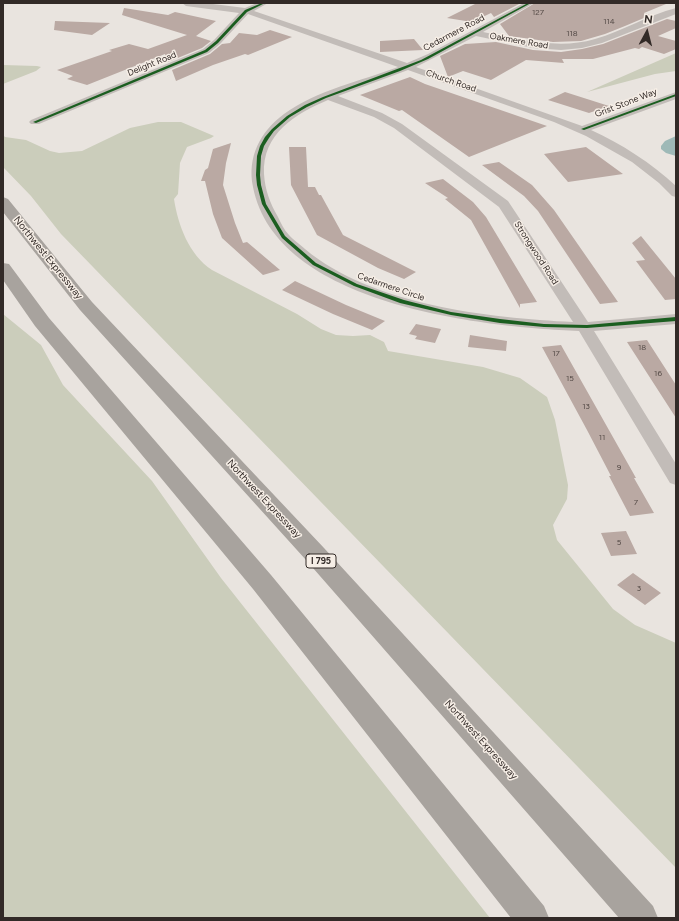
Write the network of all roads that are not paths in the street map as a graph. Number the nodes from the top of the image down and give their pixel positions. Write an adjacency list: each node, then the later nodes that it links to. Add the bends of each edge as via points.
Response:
1 (186, 3): 4 (street, Church Road)
2 (264, 3): 4 (street, Delight Road)
3 (530, 3): 6 (street, Cedarmere Road)
4 (246, 11): 7 (street, Church Road); 10 (street, Delight Road, via 206,51)
5 (676, 11): 6 (street, Oakmere Road, via 599,41 577,46 533,45)
6 (475, 33): 7 (street, Cedarmere Road)
7 (407, 67): 9 (street, Cedarmere Circle); 11 (street, Church Road)
8 (676, 95): 11 (street, Grist Stone Way)
9 (328, 96): 18 (street, Strongwood Road, via 378,115 398,126 504,204); 18 (street, Cedarmere Circle, via 298,110 280,123 264,142 260,152 258,174 264,204 283,237 329,272 353,284 404,302 432,310 503,322)
10 (35, 122)
11 (583, 129): 13 (street, Church Road)
12 (670, 173): 13 (street)
13 (657, 175): 14 (street, Church Road)
14 (676, 193)
15 (3, 202): 21 (highway, Northwest Expressway / I 795, via 86,306 320,560)
16 (3, 268): 20 (highway, via 42,322 262,582)
17 (676, 319): 18 (street, Cedarmere Circle)
18 (584, 327): 19 (street, Strongwood Road)
19 (676, 479)
20 (532, 918)
21 (641, 918)

